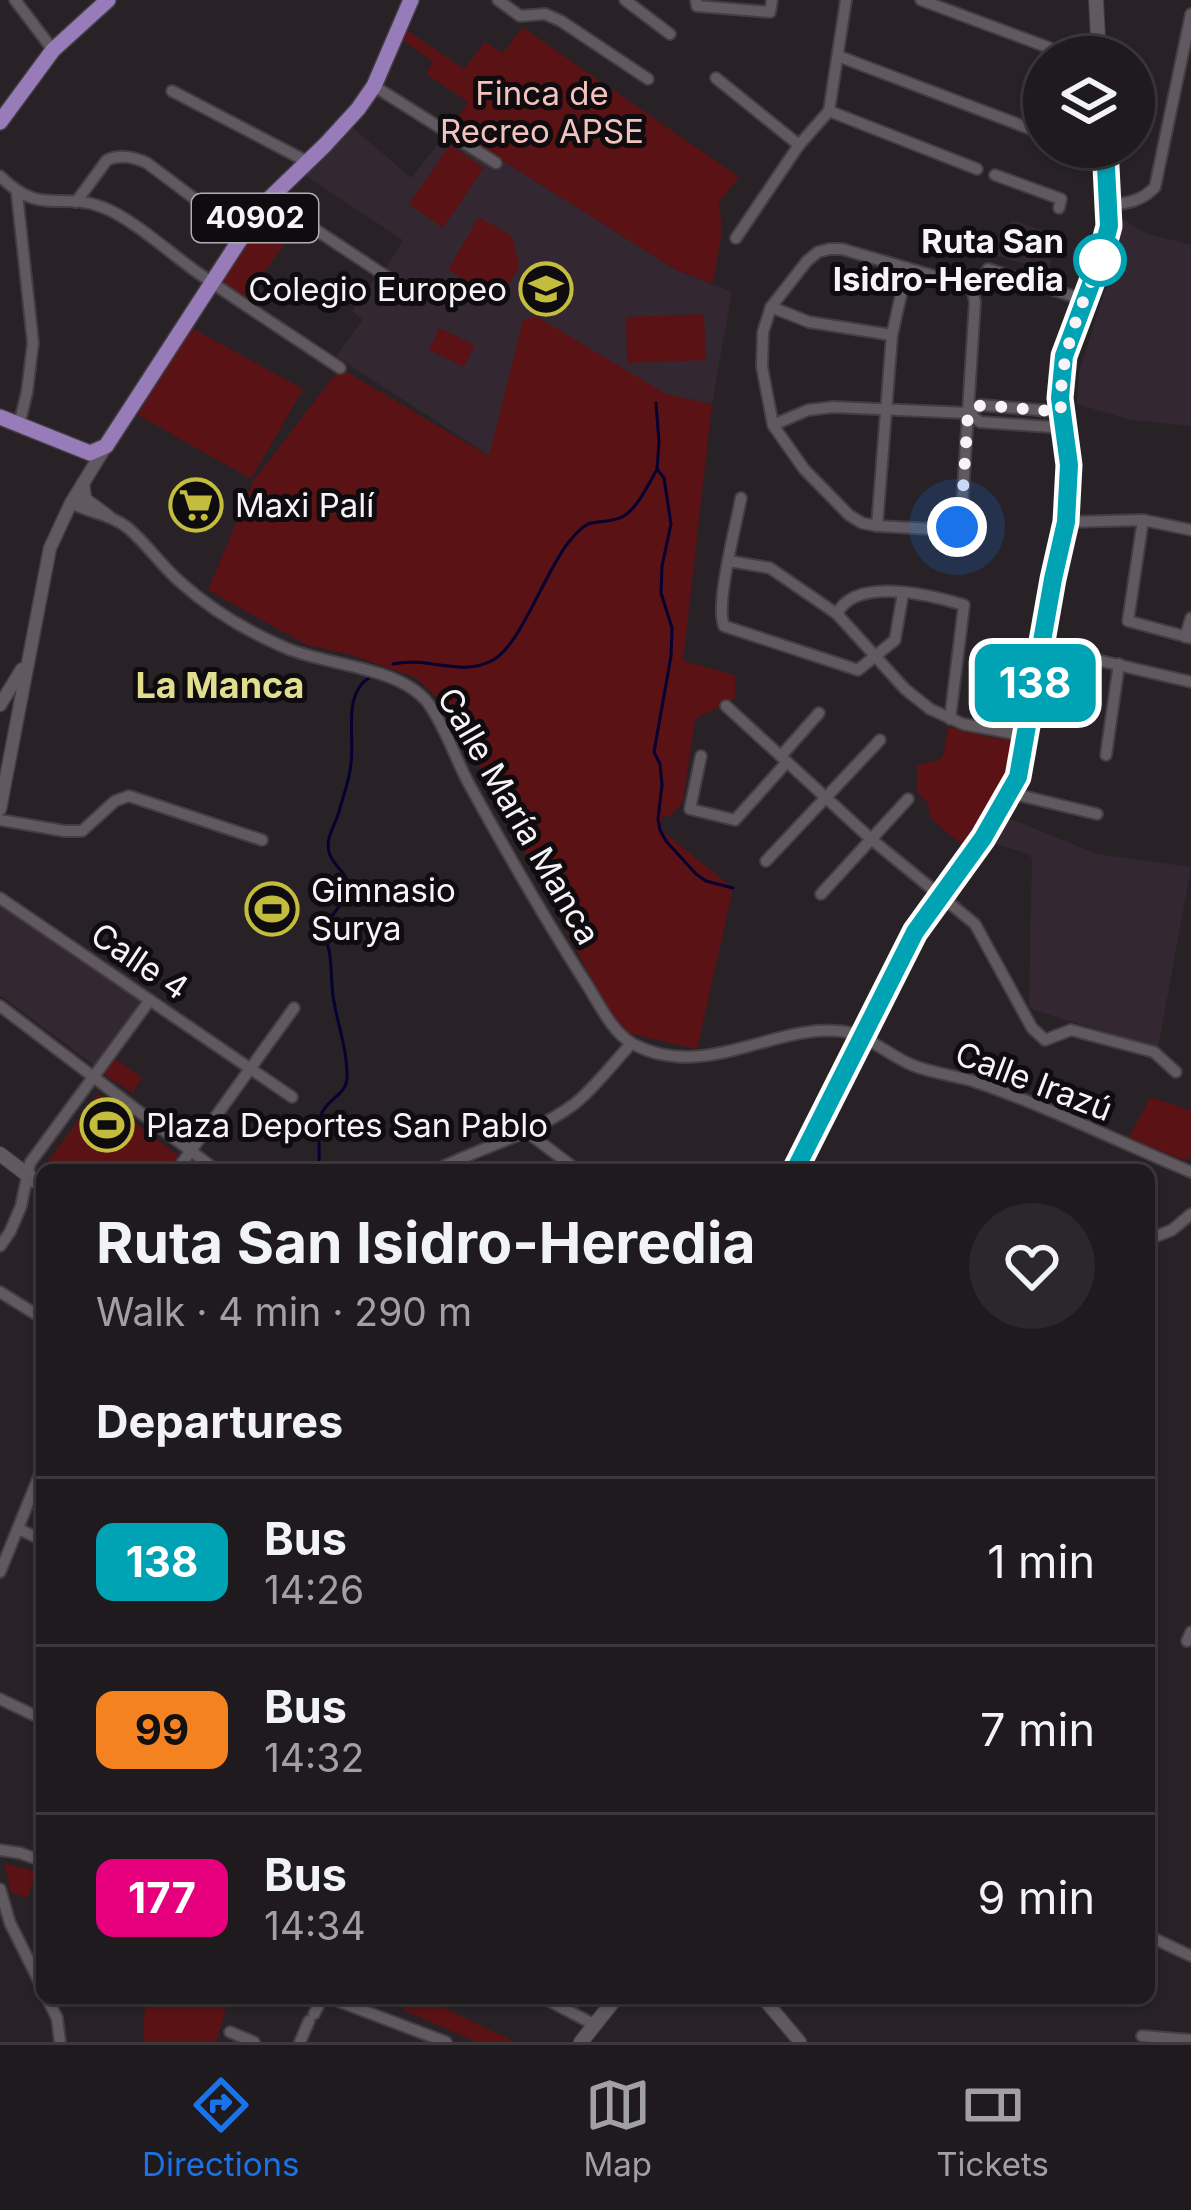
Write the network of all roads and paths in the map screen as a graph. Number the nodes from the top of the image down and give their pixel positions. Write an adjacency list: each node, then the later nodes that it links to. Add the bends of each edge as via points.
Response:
1 (15, 0): 15 (street)
2 (108, 0): 15 (main road)
3 (498, 0): 18 (street, via 520,16 562,21)
4 (625, 0): 12 (street)
5 (846, 0): 16 (street)
6 (922, 0): 14 (street)
7 (1096, 0): 13 (main road)
8 (406, 1): 19 (main road, 40902)
9 (696, 3): 10 (street)
10 (771, 6)
11 (1191, 14): 34 (street, via 1155,187 1134,202)
12 (670, 34)
13 (1098, 36)
14 (1023, 38)
15 (53, 50): 22 (main road)
16 (838, 56): 21 (street); 23 (street)
17 (716, 78): 24 (street)
18 (649, 80)
19 (374, 86): 25 (main road, 40902); 26 (street)
20 (172, 91): 25 (street)
21 (829, 111): 24 (street); 28 (street)
22 (0, 122)
23 (1023, 126)
24 (799, 145): 37 (street)
25 (306, 161): 32 (main road, 40902)
26 (496, 164)
27 (1106, 168): 34 (main road)
28 (977, 169)
29 (995, 175): 35 (street, via 1061,199)
30 (0, 176): 31 (street)
31 (17, 194): 33 (street); 50 (street, via 33,343)
32 (269, 200): 36 (main road, 40902); 41 (street)
33 (76, 202): 36 (street, via 107,160 138,158); 40 (street, via 117,214)
34 (1110, 205): 42 (main road)
35 (1059, 208)
36 (243, 235): 40 (main road, 40902)
37 (736, 238)
38 (907, 268): 43 (street, via 829,248 807,260); 44 (street); 48 (street, via 973,292)
39 (988, 269): 42 (street)
40 (213, 283): 45 (street); 53 (main road, 40902)
41 (407, 290)
42 (1084, 300): 47 (main road, via 1064,356)
43 (771, 307): 44 (street, via 809,322); 51 (street, via 762,367)
44 (892, 335): 46 (street)
45 (340, 368)
46 (885, 408): 48 (street); 51 (street, via 808,410); 61 (street)
47 (1061, 412): 48 (street, via 981,405); 52 (main road)
48 (968, 413): 52 (street, via 980,422); 61 (street, via 957,527)
49 (0, 417): 50 (main road)
50 (19, 424): 54 (main road)
51 (773, 425): 61 (street, via 836,502)
52 (1064, 428): 60 (main road)
53 (106, 446): 54 (main road); 55 (street, 40902)
54 (79, 449): 57 (street)
55 (83, 483): 57 (street, 40902); 58 (street, via 86,499)
56 (741, 498): 63 (street)
57 (71, 503): 58 (street, Calle María Manca); 68 (street, 40902, via 50,548)
58 (107, 516): 99 (street, Calle María Manca, via 216,610 280,646 418,693 554,934)
59 (1143, 520): 60 (street); 62 (street); 67 (street, via 1127,619)
60 (1066, 522): 69 (main road)
61 (877, 526)
62 (1191, 530)
63 (729, 561): 65 (street, via 770,568); 70 (street, via 721,622 854,670)
64 (903, 593): 65 (street, via 851,597); 70 (street, via 898,635); 76 (street, via 964,605)
65 (837, 614): 70 (street)
66 (1191, 618): 67 (street)
67 (1188, 638)
68 (33, 640): 73 (street, 40902); 77 (street)
69 (1041, 647): 71 (street); 78 (main road)
70 (877, 657): 76 (street, via 904,689)
71 (1119, 664): 72 (street); 80 (street)
72 (1191, 682)
73 (4, 700): 77 (street, via 16,700)
74 (726, 706): 82 (street)
75 (819, 713): 82 (street)
76 (950, 718): 78 (street)
77 (14, 732): 86 (street)
78 (1026, 736): 83 (main road)
79 (880, 740): 84 (street)
80 (1106, 755)
81 (701, 756): 82 (street, via 690,809 735,820)
82 (784, 759): 84 (street)
83 (1010, 793): 87 (street); 93 (main road)
84 (825, 797): 89 (street); 91 (street)
85 (908, 799): 89 (street)
86 (0, 809)
87 (1097, 814)
88 (0, 820): 90 (street, via 82,831 129,796)
89 (871, 839): 92 (street); 93 (street)
90 (262, 840)
91 (766, 861)
92 (821, 894)
93 (939, 897): 98 (main road); 101 (street, via 975,924 1042,1038 1071,1030 1154,1052)
94 (0, 898): 95 (street, Calle 4)
95 (150, 1000): 100 (street, Calle 4); 102 (street)
96 (0, 1006): 102 (street)
97 (294, 1008): 100 (street)
98 (860, 1037): 99 (street, via 817,1032 693,1056); 111 (main road); 112 (street, Calle Irazú, via 914,1066 971,1081)
99 (631, 1044): 104 (street, via 574,1104)
100 (249, 1068): 103 (street, Calle 4); 105 (street)
101 (1176, 1072)
102 (93, 1075): 105 (street); 113 (street)
103 (292, 1097)
104 (526, 1132): 109 (street); 110 (street)
105 (191, 1149): 107 (street); 108 (street)
106 (0, 1154): 113 (main road)
107 (181, 1164)
108 (209, 1164)
109 (448, 1164)
110 (569, 1164)
111 (798, 1164)
112 (1191, 1172)
113 (28, 1175): 114 (main road); 117 (street)
114 (36, 1181)
115 (1191, 1214): 116 (street)
116 (1155, 1237)
117 (0, 1246)
118 (0, 1292): 119 (street)
119 (36, 1314)
120 (36, 1485): 121 (street)
121 (19, 1529): 122 (street); 123 (street)
122 (36, 1537)
123 (0, 1572)
124 (0, 1699): 125 (street)
125 (36, 1716)
126 (0, 1850): 127 (street)
127 (36, 1859)
128 (0, 1889): 131 (street)
129 (1155, 1939): 130 (street)
130 (1191, 1956)
131 (36, 1975)
132 (50, 2004): 143 (street)
133 (322, 2004): 145 (street)
134 (342, 2004): 146 (street)
135 (555, 2004): 138 (street)
136 (611, 2004): 138 (main road)
137 (767, 2004): 141 (street)
138 (595, 2025): 147 (main road)
139 (1142, 2036): 142 (street)
140 (236, 2037): 144 (street)
141 (794, 2040)
142 (1191, 2041)
143 (60, 2042)
144 (254, 2042)
145 (299, 2042)
146 (446, 2042)
147 (581, 2042)

